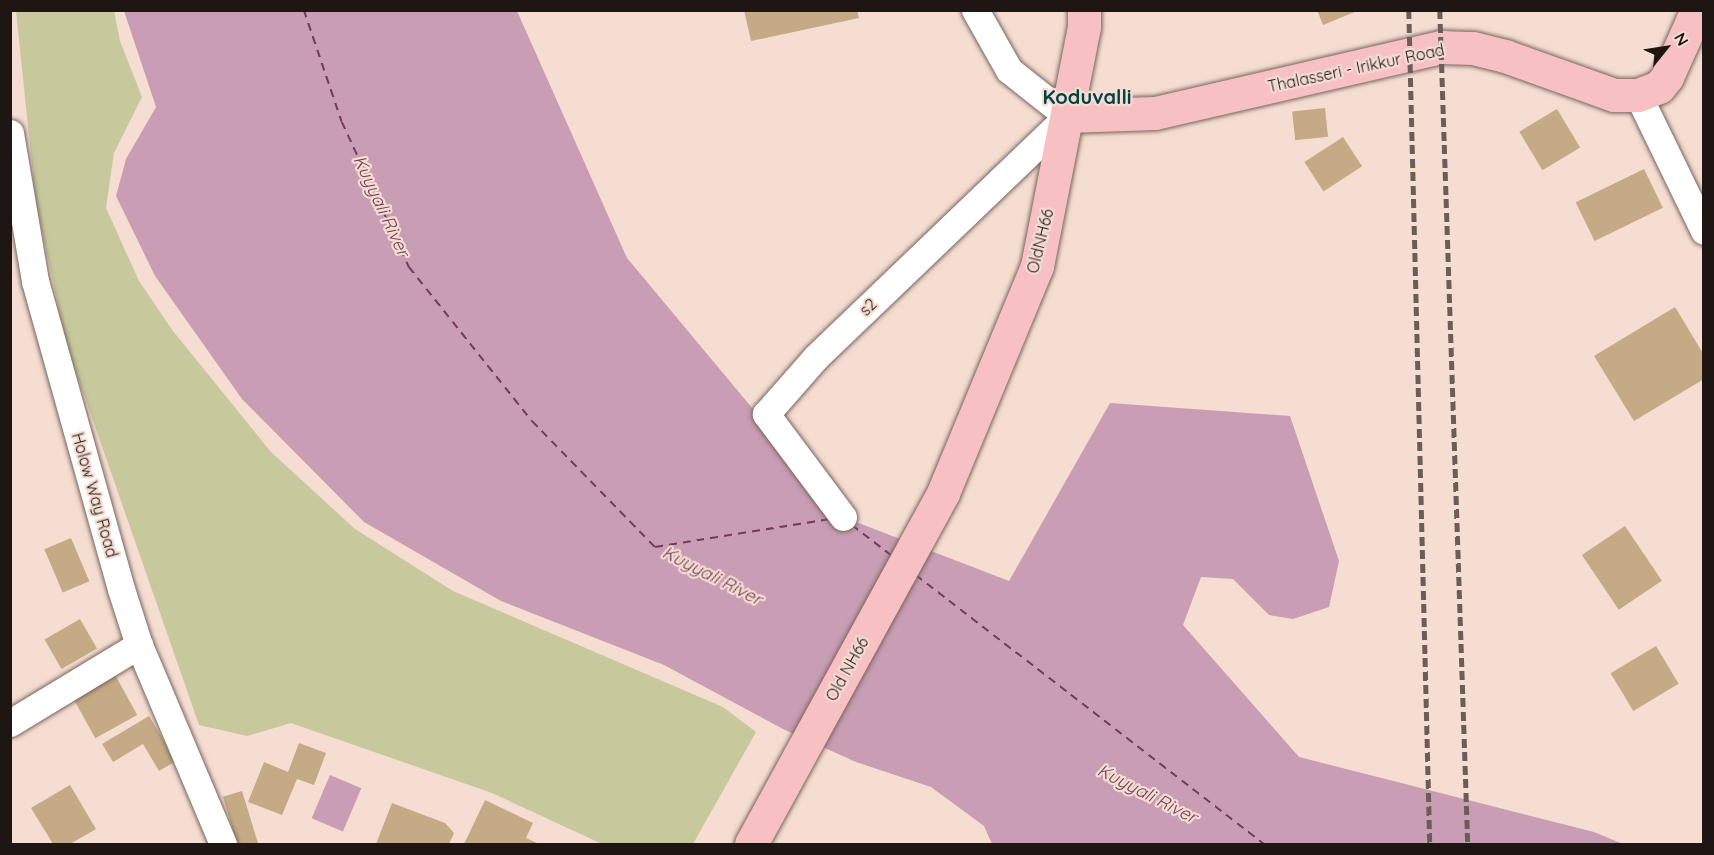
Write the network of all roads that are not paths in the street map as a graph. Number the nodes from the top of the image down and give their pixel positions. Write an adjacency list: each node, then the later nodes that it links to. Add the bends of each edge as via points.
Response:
1 (975, 10): 5 (street, via 1009,70)
2 (1084, 10): 5 (main road, OldNH66)
3 (1704, 13): 4 (main road, via 1692,21 1668,77 1659,87)
4 (1638, 95): 5 (main road, Thalasseri - Irikkur Road, via 1614,95 1473,48 1441,47 1155,113); 7 (street)
5 (1067, 116): 8 (main road, OldNH66, via 1037,266); 9 (street, s2, via 816,357 766,414)
6 (10, 133): 10 (street, Holow Way Road, via 35,281)
7 (1704, 231)
8 (943, 493): 12 (main road, Old NH66)
9 (843, 517)
10 (139, 645): 11 (street); 13 (street, Holow Way Road)
11 (10, 723)
12 (755, 837)
13 (224, 844)

